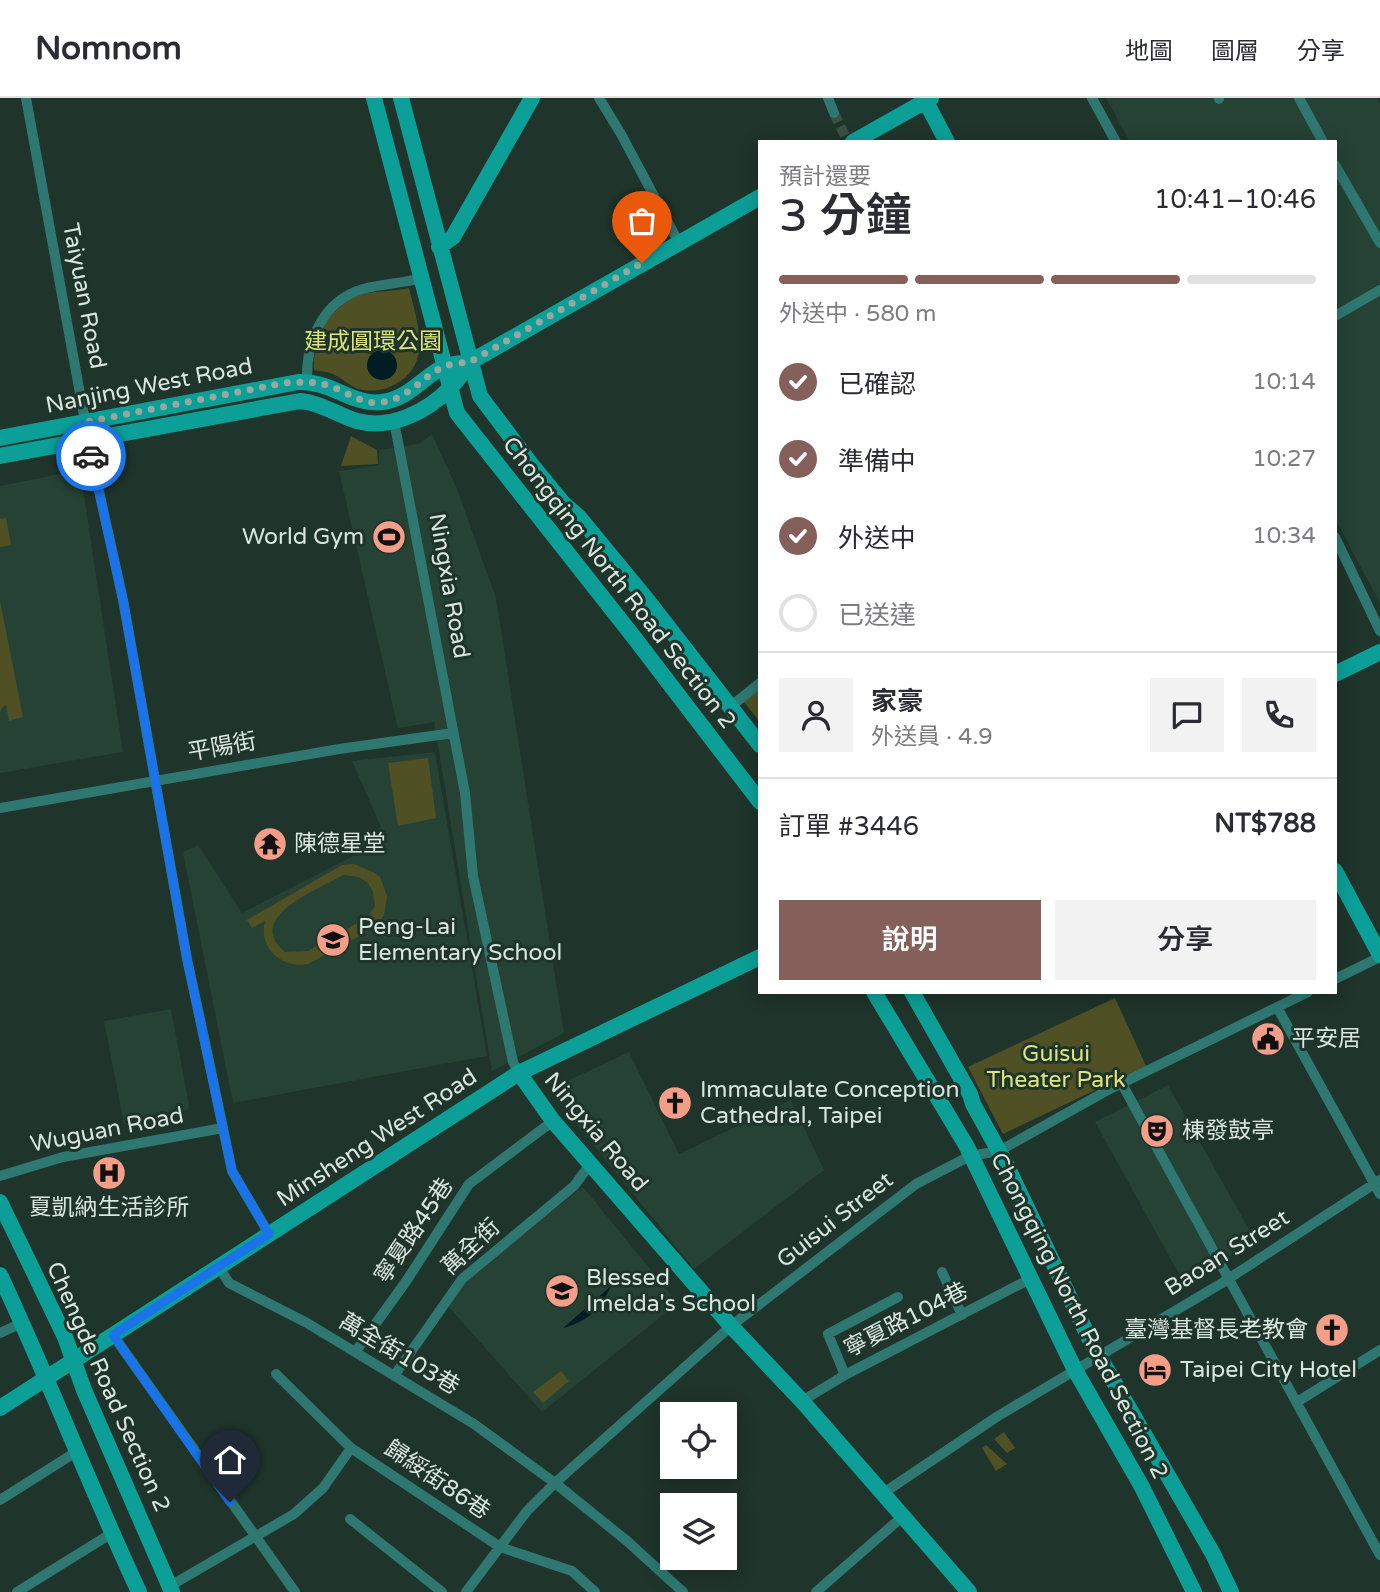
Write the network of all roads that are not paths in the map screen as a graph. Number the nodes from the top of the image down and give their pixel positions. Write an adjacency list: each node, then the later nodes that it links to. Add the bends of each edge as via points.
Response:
1 (26, 98): 28 (street, Taiyuan Road)
2 (374, 98): 20 (main road)
3 (401, 98): 19 (main road, Chongqing North Road Section 2)
4 (532, 98): 19 (main road, via 453,237)
5 (599, 98): 17 (street)
6 (828, 98): 10 (street)
7 (1092, 98): 13 (street)
8 (927, 99): 11 (main road); 12 (main road)
9 (1304, 100): 14 (street)
10 (834, 113)
11 (851, 140)
12 (946, 140)
13 (1115, 140)
14 (1322, 140)
15 (1337, 168): 18 (street)
16 (758, 198): 17 (main road, Nanjing West Road)
17 (679, 243): 23 (main road, Nanjing West Road)
18 (1380, 243)
19 (439, 247): 23 (main road, Chongqing North Road Section 2)
20 (423, 278): 24 (main road); 25 (street, via 360,290 336,302 314,338)
21 (1380, 290): 22 (street)
22 (1337, 315)
23 (470, 362): 24 (main road, Nanjing West Road); 26 (main road, Nanjing West Road); 37 (main road, Chongqing North Road Section 2, via 480,397 499,424)
24 (444, 366): 25 (main road, Nanjing West Road, via 405,394 382,402 369,402); 26 (main road, Chongqing North Road Section 2)
25 (307, 381): 28 (main road, Nanjing West Road)
26 (450, 388): 27 (main road, Nanjing West Road, via 425,408); 41 (main road, Chongqing North Road Section 2, via 457,413)
27 (394, 421): 30 (main road, Nanjing West Road, via 358,421 300,401); 38 (street, Ningxia Road)
28 (86, 422): 29 (main road, Nanjing West Road); 30 (street, Taiyuan Road)
29 (0, 438)
30 (89, 441): 31 (main road, Nanjing West Road); 40 (street, Taiyuan Road)
31 (0, 456)
32 (1337, 541): 33 (street)
33 (1380, 631)
34 (1380, 652): 35 (main road)
35 (1337, 673)
36 (758, 685): 37 (street)
37 (730, 707): 39 (main road, Chongqing North Road Section 2)
38 (453, 733): 40 (street, 平陽街); 51 (street, Ningxia Road, via 465,793 473,876)
39 (758, 742)
40 (156, 782): 42 (street, 平陽街); 54 (street, Taiyuan Road)
41 (758, 799)
42 (0, 808)
43 (1337, 875): 44 (main road)
44 (1380, 956): 46 (street)
45 (758, 958): 51 (main road, Minsheng West Road)
46 (1337, 978)
47 (875, 994): 56 (main road, Chongqing North Road Section 2)
48 (913, 994): 55 (main road, Chongqing North Road Section 2)
49 (1304, 994): 50 (street, Guisui Street)
50 (1278, 1007): 52 (street, Guisui Street); 59 (street)
51 (519, 1073): 53 (main road, Ningxia Road); 62 (main road, Minsheng West Road)
52 (1122, 1084): 55 (street, Guisui Street); 67 (street)
53 (553, 1121): 57 (main road, Ningxia Road); 75 (street, 寧夏路45巷, via 470,1184)
54 (223, 1128): 58 (street, Wuguan Road, via 63,1157); 62 (street, Taiyuan Road, via 232,1171)
55 (999, 1151): 56 (street, Guisui Street); 76 (main road, Chongqing North Road Section 2)
56 (970, 1156): 66 (main road, Chongqing North Road Section 2); 71 (street, Guisui Street, via 916,1184)
57 (591, 1163): 71 (main road, Ningxia Road); 81 (street, 萬全街, via 573,1186 462,1279)
58 (0, 1176)
59 (1377, 1182): 60 (street); 67 (street, Baoan Street)
60 (1380, 1194)
61 (0, 1202): 77 (main road, Chengde Road Section 2)
62 (269, 1234): 63 (main road, Minsheng West Road)
63 (219, 1267): 73 (main road, Minsheng West Road); 75 (street, 萬全街103巷, via 229,1283)
64 (942, 1272): 69 (street)
65 (0, 1275): 70 (main road)
66 (1030, 1279): 69 (street, 寧夏路104巷); 78 (main road, Chongqing North Road Section 2)
67 (1229, 1279): 76 (street, Baoan Street); 84 (street)
68 (898, 1297): 80 (street, via 828,1334)
69 (962, 1315): 80 (street, 寧夏路104巷)
70 (22, 1323): 72 (street); 82 (main road)
71 (731, 1326): 83 (main road, Ningxia Road); 88 (street, Guisui Street)
72 (0, 1333)
73 (113, 1335): 77 (main road, Minsheng West Road); 94 (street)
74 (1380, 1350): 84 (street)
75 (356, 1351): 81 (street, 萬全街103巷)
76 (1100, 1357): 78 (street, Baoan Street); 108 (main road, Chongqing North Road Section 2)
77 (73, 1360): 82 (main road, Minsheng West Road); 97 (main road, Chengde Road Section 2)
78 (1075, 1370): 89 (street, Baoan Street); 107 (main road, Chongqing North Road Section 2, via 1142,1487)
79 (276, 1374): 86 (street, 歸綏街86巷)
80 (845, 1375): 83 (street, 寧夏路104巷)
81 (394, 1376): 88 (street, 萬全街103巷, via 474,1424)
82 (46, 1378): 85 (main road, Minsheng West Road); 87 (main road)
83 (802, 1401): 89 (main road, Ningxia Road)
84 (1297, 1402): 96 (street)
85 (0, 1408)
86 (351, 1448): 94 (street, via 323,1488 294,1514); 95 (street, 歸綏街86巷)
87 (76, 1452): 90 (street); 93 (main road)
88 (555, 1483): 95 (street, Guisui Street); 104 (street, 萬全街103巷)
89 (882, 1494): 91 (main road, Ningxia Road)
90 (0, 1500)
91 (902, 1517): 105 (street); 106 (main road, Ningxia Road)
92 (350, 1519): 101 (street)
93 (112, 1533): 98 (street); 99 (main road)
94 (256, 1537): 97 (street); 100 (street)
95 (500, 1547): 102 (street, Guisui Street); 103 (street, 歸綏街86巷, via 572,1571)
96 (1380, 1555)
97 (171, 1589)
98 (16, 1592)
99 (139, 1592)
100 (295, 1592)
101 (442, 1592)
102 (466, 1592)
103 (595, 1592)
104 (683, 1592)
105 (816, 1592)
106 (969, 1592)
107 (1194, 1592)
108 (1231, 1592)

